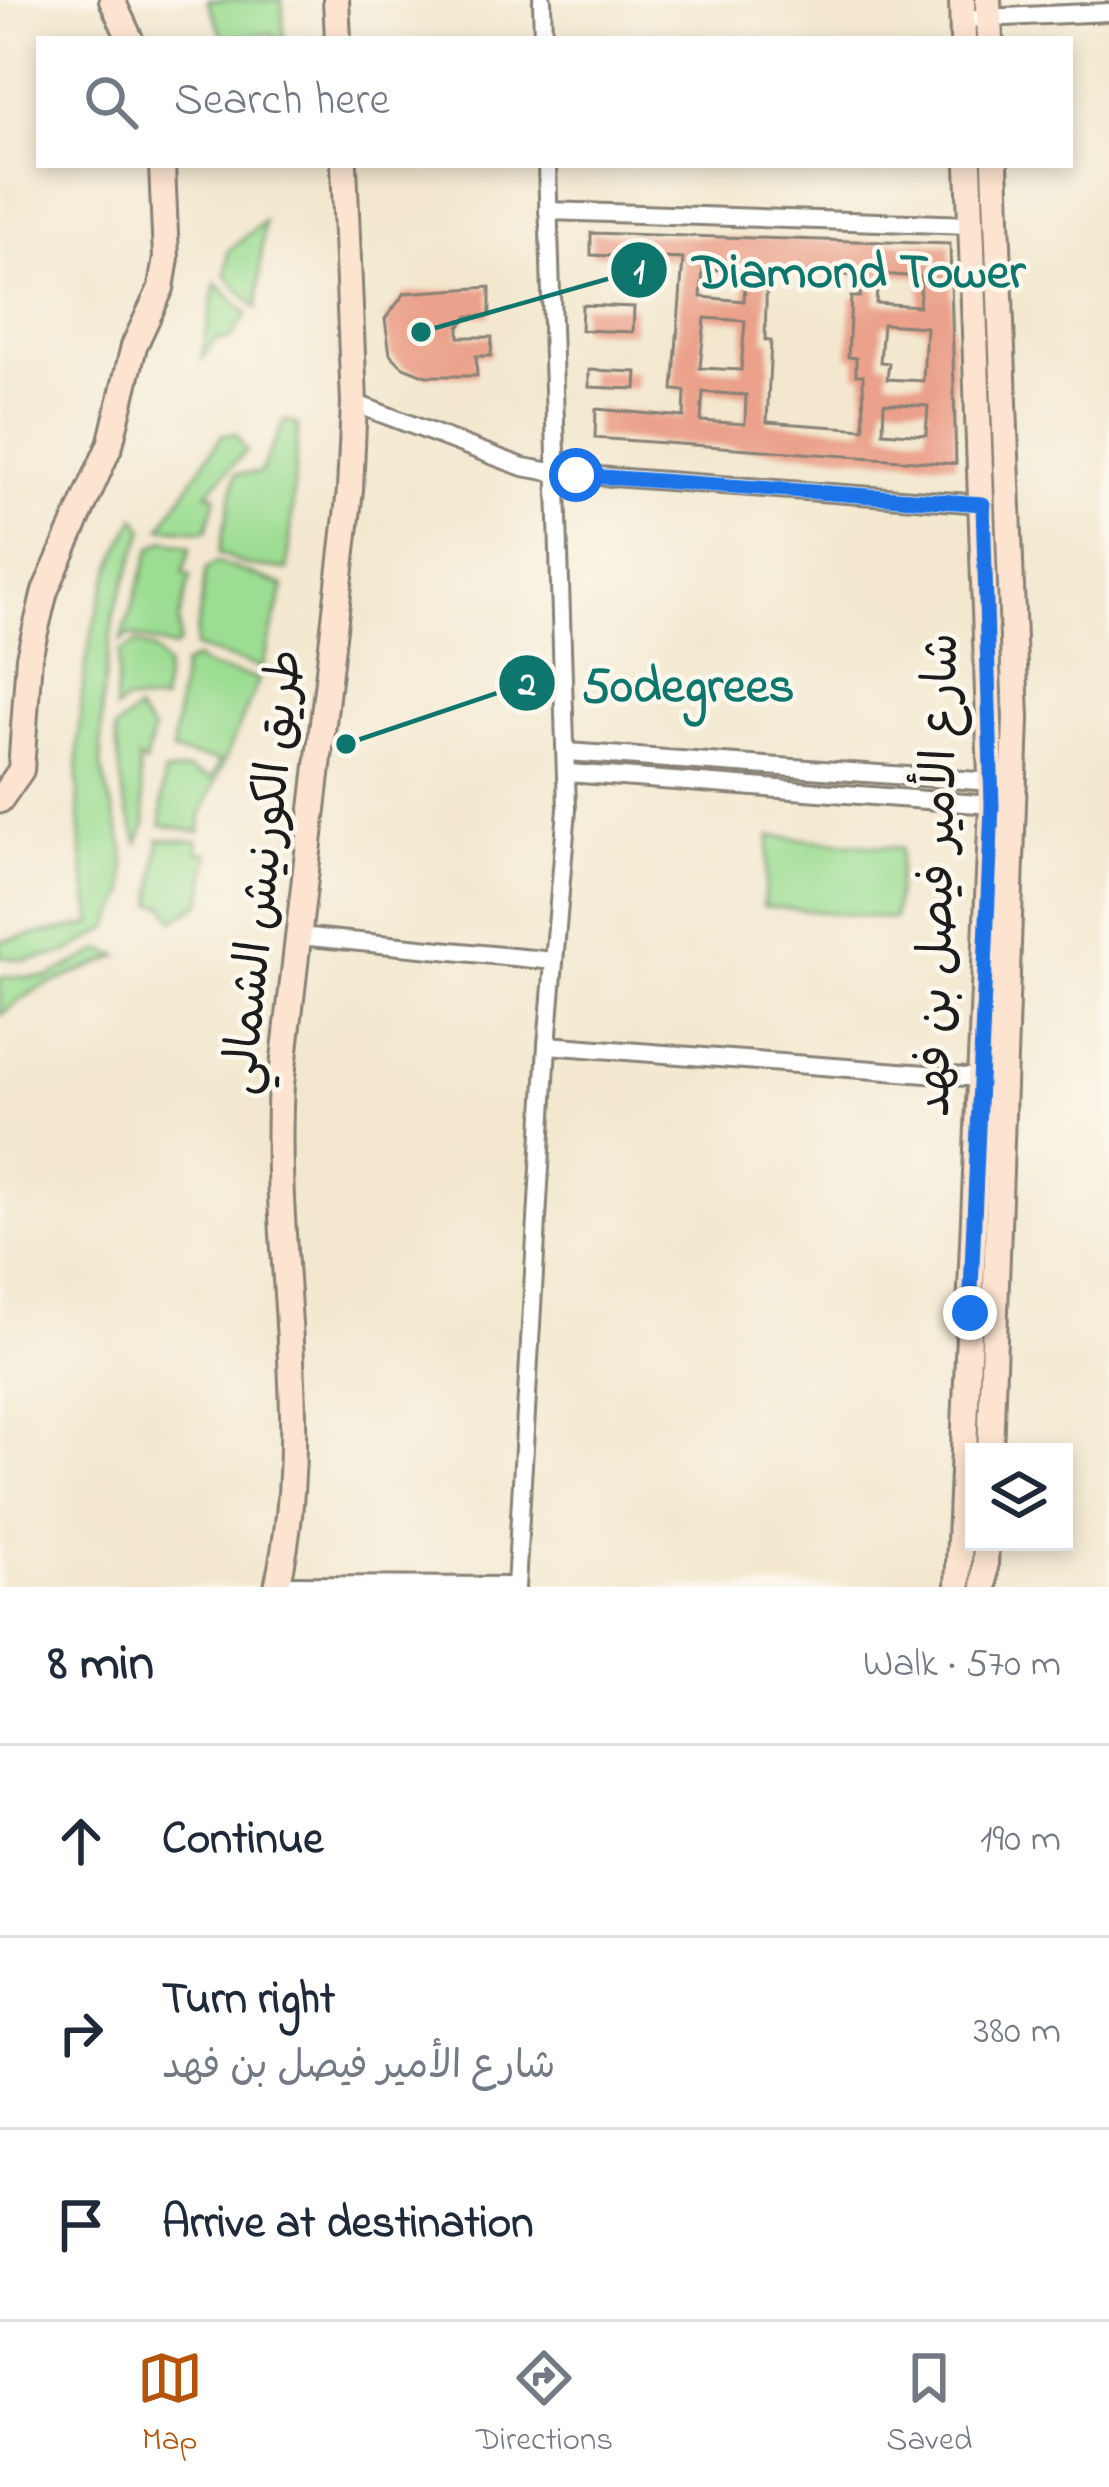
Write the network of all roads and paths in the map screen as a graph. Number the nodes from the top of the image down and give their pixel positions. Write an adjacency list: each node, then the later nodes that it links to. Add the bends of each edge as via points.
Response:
1 (112, 0): 7 (main road)
2 (336, 0): 8 (main road)
3 (542, 0): 9 (street)
4 (1109, 12): 5 (street)
5 (989, 19): 6 (street)
6 (963, 20)
7 (129, 36)
8 (338, 36)
9 (543, 36)
10 (162, 168): 23 (main road, via 161,288 134,346 110,446 45,591 29,657 21,770)
11 (344, 168): 17 (main road, طريق الكورنيش الشمالي)
12 (547, 168): 15 (street)
13 (969, 168): 16 (main road, شارع الأمير فيصل بن فهد)
14 (995, 168): 29 (main road, شارع الأمير فيصل بن فهد, via 1016,719)
15 (548, 211): 16 (street); 18 (street)
16 (971, 225): 19 (main road, شارع الأمير فيصل بن فهد)
17 (354, 403): 18 (street); 24 (main road, طريق الكورنيش الشمالي)
18 (556, 473): 19 (street); 20 (street)
19 (983, 504): 22 (main road, شارع الأمير فيصل بن فهد)
20 (567, 752): 21 (street); 22 (street)
21 (568, 773): 22 (street); 25 (street)
22 (992, 794): 27 (main road, شارع الأمير فيصل بن فهد)
23 (0, 800)
24 (299, 936): 25 (street); 32 (main road, طريق الكورنيش الشمالي, via 278,1162 296,1445)
25 (554, 961): 26 (street)
26 (547, 1045): 27 (street); 33 (street)
27 (979, 1078): 28 (main road, شارع الأمير فيصل بن فهد)
28 (970, 1313): 29 (main road); 34 (main road, شارع الأمير فيصل بن فهد)
29 (996, 1316): 30 (main road, شارع الأمير فيصل بن فهد)
30 (990, 1443)
31 (986, 1551): 35 (main road)
32 (278, 1586): 33 (street)
33 (516, 1587)
34 (958, 1587)
35 (984, 1587)

